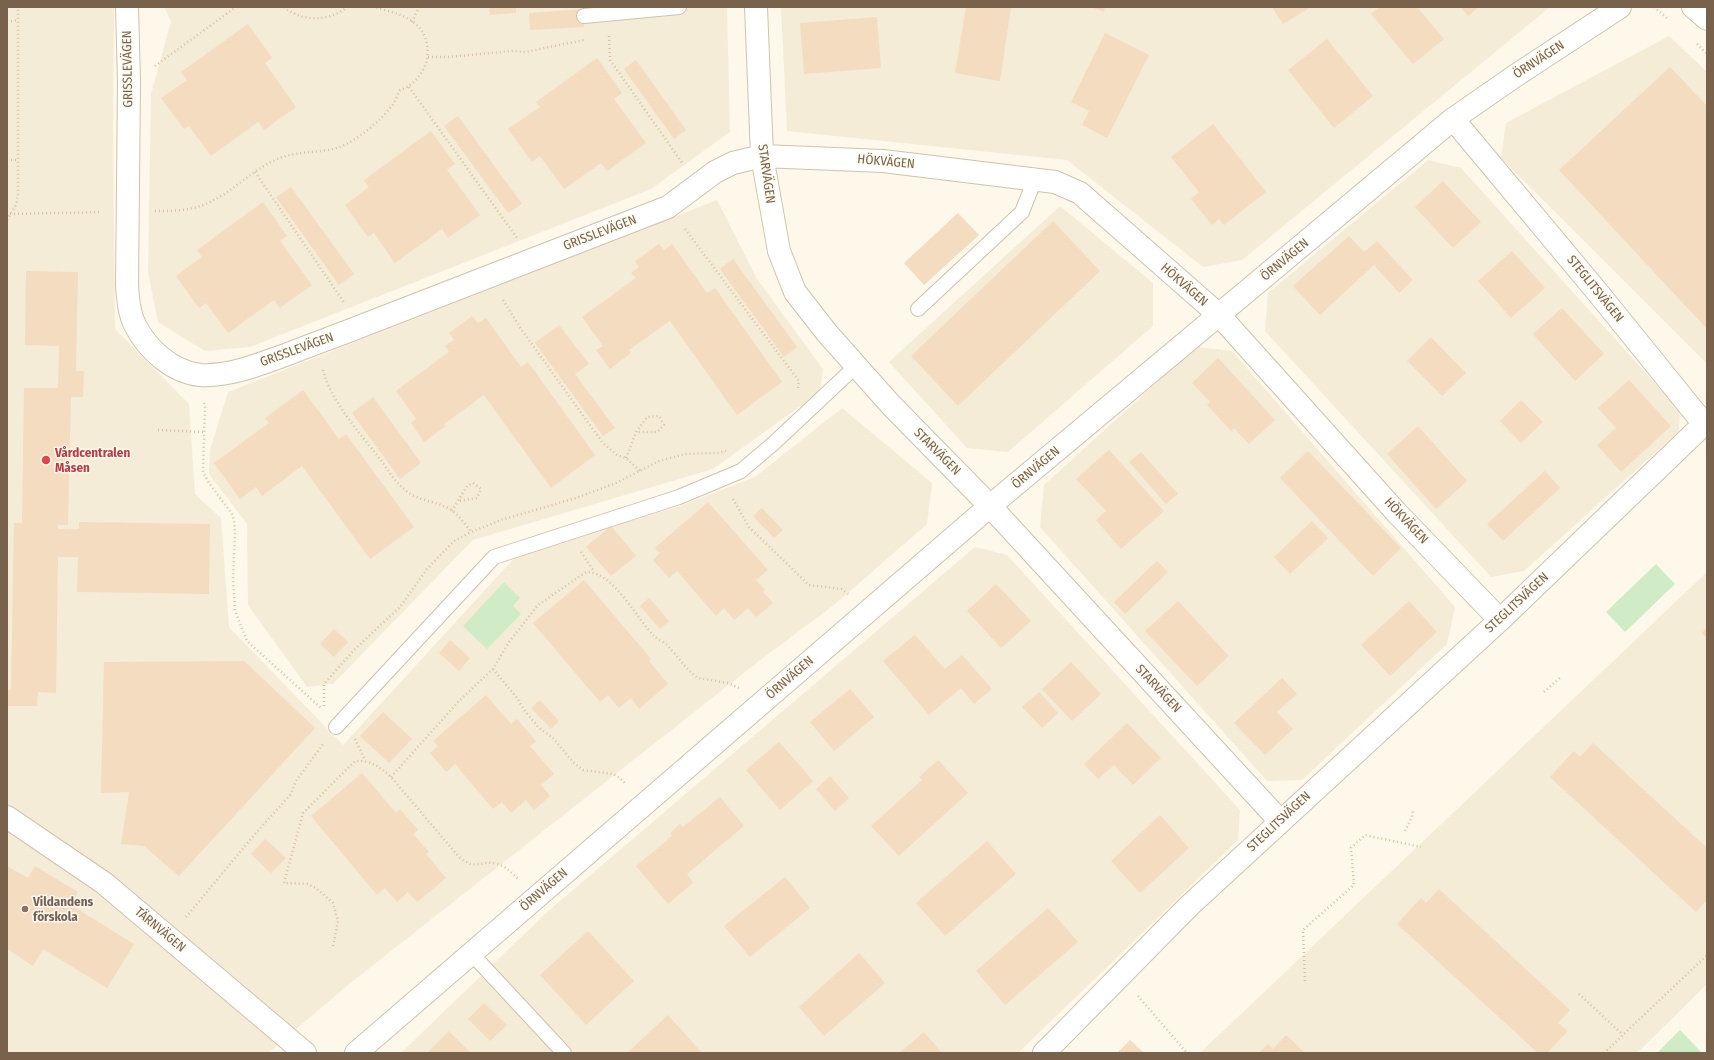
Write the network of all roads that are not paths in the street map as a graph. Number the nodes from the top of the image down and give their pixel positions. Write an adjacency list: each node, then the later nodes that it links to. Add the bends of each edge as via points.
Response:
1 (127, 7): 9 (street, GRISSLEVÄGEN, via 129,308 135,325 157,354 177,368 199,375 235,371 268,361 668,207 715,172)
2 (679, 7): 6 (lane)
3 (756, 7): 9 (street, STARVÄGEN)
4 (1620, 7): 8 (street, ÖRNVÄGEN)
5 (1693, 7): 7 (street)
6 (584, 16)
7 (1707, 19)
8 (1453, 119): 12 (street, ÖRNVÄGEN); 15 (street, STEGLITSVÄGEN, via 1704,424)
9 (762, 156): 10 (street, HÖKVÄGEN, via 883,161); 13 (street, STARVÄGEN, via 779,251 795,292)
10 (1035, 179): 11 (lane, via 1022,212); 12 (street, HÖKVÄGEN, via 1055,182 1080,193)
11 (918, 309)
12 (1219, 315): 14 (street, ÖRNVÄGEN); 15 (street, HÖKVÄGEN, via 1396,512)
13 (856, 366): 14 (street, STARVÄGEN, via 890,405); 16 (lane, via 741,471 679,497 494,557)
14 (990, 506): 18 (street, STARVÄGEN); 19 (street, ÖRNVÄGEN)
15 (1500, 620): 18 (street, STEGLITSVÄGEN)
16 (336, 727)
17 (7, 817): 20 (street, TÄRNVÄGEN, via 104,883)
18 (1280, 821): 23 (street, STEGLITSVÄGEN, via 1119,975)
19 (471, 953): 21 (street, ÖRNVÄGEN); 22 (lane)
20 (305, 1053)
21 (356, 1053)
22 (564, 1053)
23 (1044, 1053)

